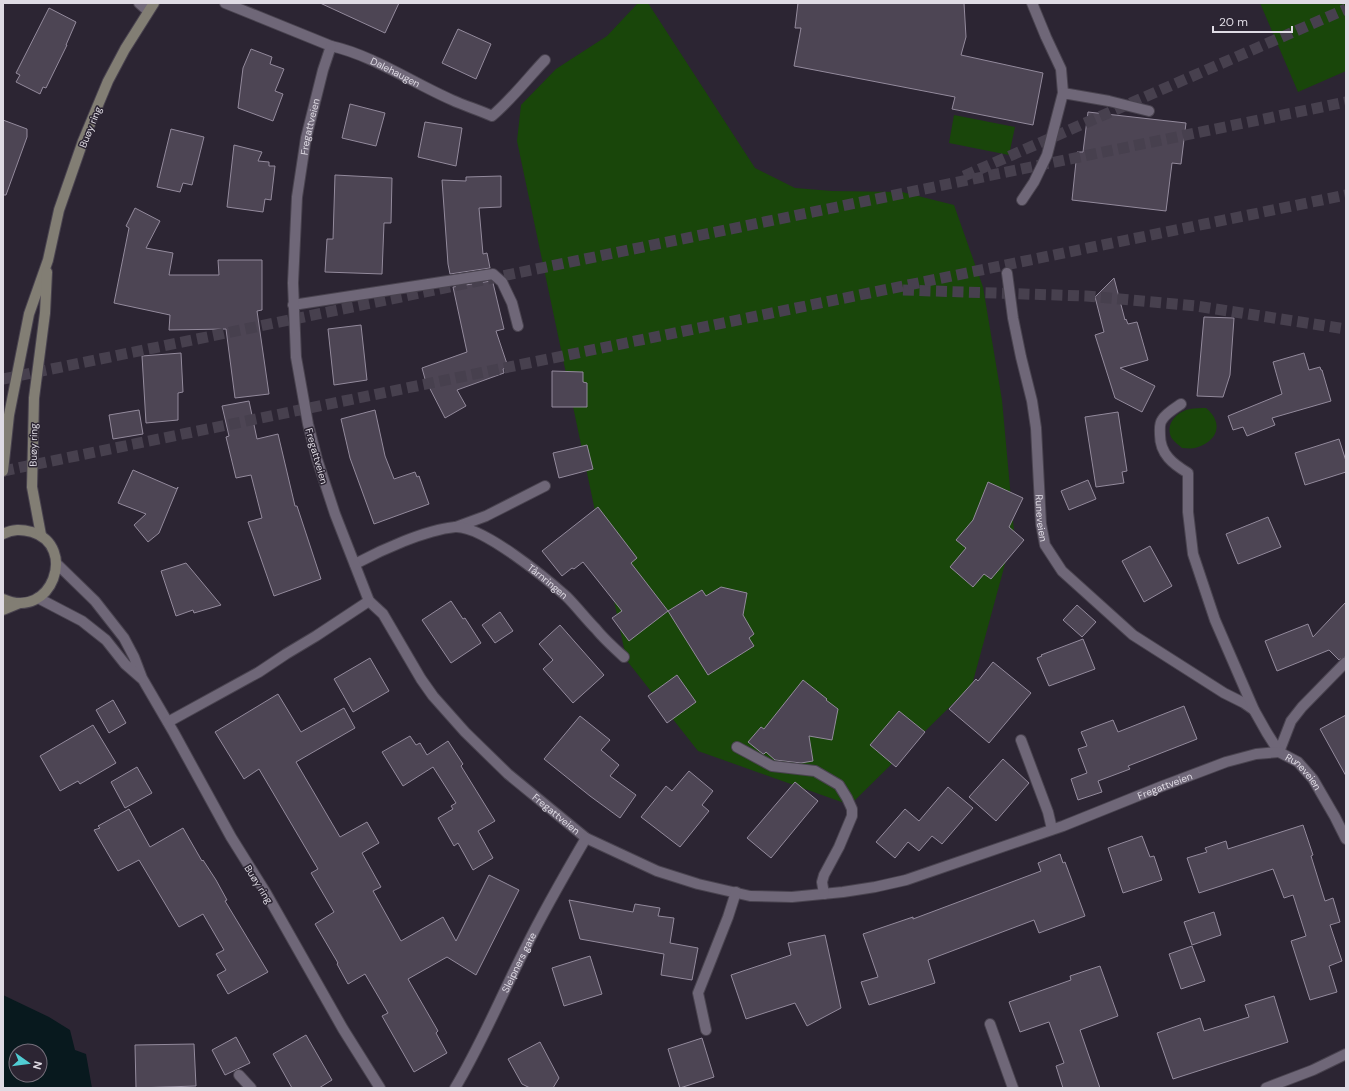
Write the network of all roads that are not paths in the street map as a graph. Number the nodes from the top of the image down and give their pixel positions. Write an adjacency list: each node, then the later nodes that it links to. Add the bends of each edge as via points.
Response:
1 (139, 3): 4 (street)
2 (225, 3): 5 (street, Dalehaugen)
3 (1032, 3): 7 (street, via 1061,69)
4 (151, 7): 10 (main road, Buøy ring, via 108,81 83,141 59,210)
5 (331, 46): 6 (street, Dalehaugen, via 342,48 453,101 492,116); 12 (street, Fregattveien, via 306,138 297,197)
6 (545, 60)
7 (1062, 93): 8 (street); 9 (street, via 1047,155)
8 (1149, 111)
9 (1022, 200)
10 (48, 260): 15 (main road, Buøy ring, via 29,314 9,415); 19 (main road, Buøy ring, via 45,313 34,398 32,487)
11 (1007, 273): 30 (street, Runeveien, via 1013,318 1036,428 1041,524 1045,545 1062,571 1133,636)
12 (293, 305): 13 (street, via 493,274 502,282 512,303); 21 (street, Fregattveien, via 296,357 308,424 335,514)
13 (518, 326)
14 (1181, 404): 30 (street, Runeveien, via 1162,419 1162,450 1176,465 1188,472 1188,512 1193,554 1215,620)
15 (3, 471)
16 (544, 486): 17 (street, Tårnringen, via 486,516)
17 (456, 527): 21 (street, Tårnringen, via 420,536 372,554); 27 (street, Tårnringen, via 477,532 492,540 533,570 567,598)
18 (3, 534): 19 (main road, via 10,530 22,529)
19 (41, 535): 20 (main road, via 54,553)
20 (56, 563): 22 (main road, via 52,583); 29 (street, Buøy ring, via 95,602 124,638)
21 (355, 564): 24 (street, Fregattveien)
22 (38, 598): 25 (main road); 29 (street, Buøy ring, via 82,621 106,640 125,664)
23 (3, 599): 25 (main road)
24 (369, 601): 31 (street, via 259,672); 36 (street, Fregattveien, via 383,614 433,696 465,732 508,774)
25 (20, 603): 26 (main road)
26 (3, 610)
27 (624, 657)
28 (1346, 662): 34 (street, via 1291,721)
29 (142, 678): 31 (street, Buøy ring)
30 (1254, 710): 34 (street, Runeveien)
31 (168, 722): 45 (street, Buøy ring, via 231,837)
32 (1021, 740): 35 (street)
33 (737, 746): 39 (street, via 772,766 815,771 839,785 847,798 852,816 824,875)
34 (1279, 752): 35 (street, Fregattveien, via 1256,754 1226,762); 37 (street, Runeveien, via 1298,762 1313,779)
35 (1052, 829): 39 (street, Fregattveien, via 906,880)
36 (586, 838): 38 (street, Fregattveien, via 657,871 698,884); 46 (street, Sleipners gate, via 526,946 477,1050)
37 (1346, 839)
38 (736, 892): 39 (street, Fregattveien, via 750,896 792,897); 41 (street, via 698,993)
39 (824, 894)
40 (990, 1024): 47 (street)
41 (706, 1030)
42 (1346, 1054): 48 (street)
43 (239, 1075): 44 (street)
44 (251, 1088)
45 (380, 1088)
46 (455, 1088)
47 (1013, 1088)
48 (1266, 1088)

